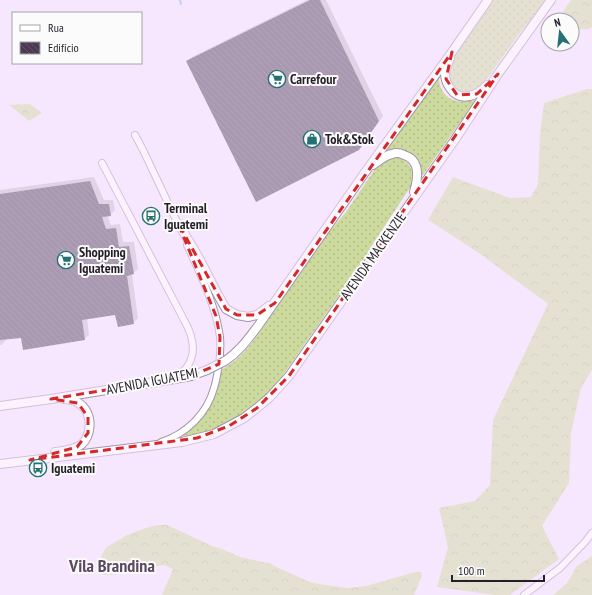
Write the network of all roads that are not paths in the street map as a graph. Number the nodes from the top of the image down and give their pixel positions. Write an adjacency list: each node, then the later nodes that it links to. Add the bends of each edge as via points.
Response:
1 (488, 0): 3 (main road)
2 (551, 0): 4 (main road, AVENIDA MACKENZIE)
3 (452, 52): 4 (main road, via 445,73 448,87 457,95 464,97 477,94); 7 (main road)
4 (498, 74): 8 (main road, AVENIDA MACKENZIE)
5 (135, 135): 9 (street)
6 (102, 163): 11 (street, via 191,335 191,360)
7 (366, 171): 8 (main road, via 391,154 407,156 415,164 418,172); 10 (main road)
8 (411, 201): 14 (main road, AVENIDA MACKENZIE, via 288,376 270,397 244,418 214,434 182,442)
9 (178, 223): 10 (main road, via 226,309 237,315 257,315); 14 (street, via 216,316 220,356 214,388 204,410 193,424 172,439)
10 (275, 303): 11 (main road, AVENIDA IGUATEMI, bridge, via 233,356 207,370)
11 (174, 379): 12 (main road, AVENIDA IGUATEMI)
12 (51, 399): 13 (main road, AVENIDA IGUATEMI); 15 (main road, via 69,399 85,409 90,424 86,438 77,447 40,455)
13 (0, 406)
14 (146, 446): 15 (main road)
15 (30, 460): 16 (main road)
16 (1, 465)
17 (592, 533): 18 (street, via 560,568)
18 (524, 595)

